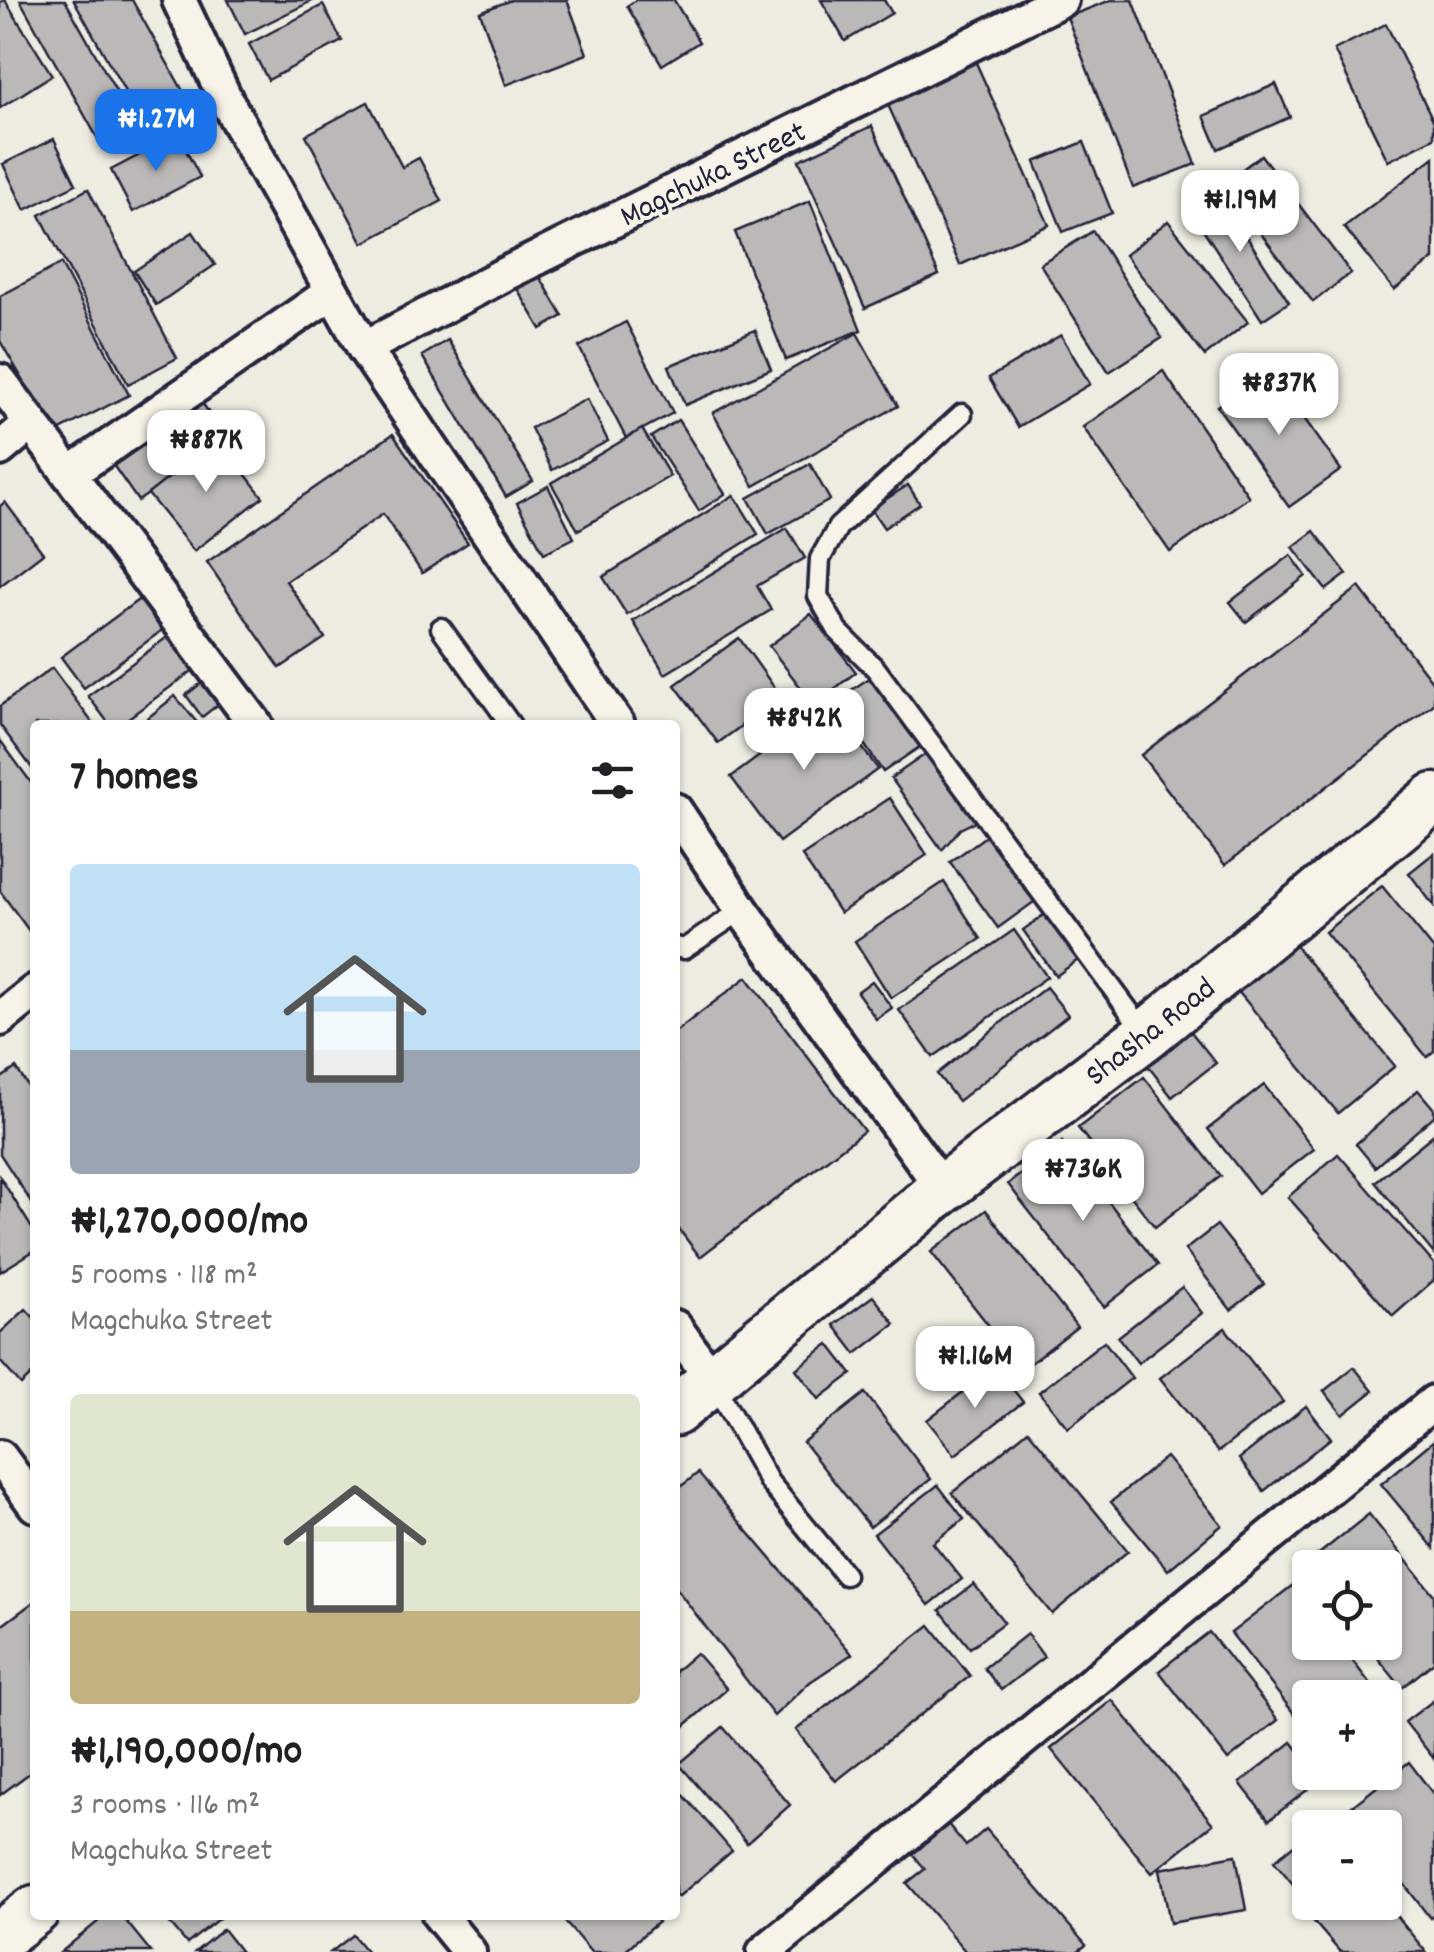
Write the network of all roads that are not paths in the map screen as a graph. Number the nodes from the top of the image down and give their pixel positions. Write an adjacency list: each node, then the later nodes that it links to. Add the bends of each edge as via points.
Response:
1 (180, 0): 3 (street)
2 (1061, 0): 4 (street, Magchuka Street)
3 (332, 292): 4 (street); 9 (street)
4 (364, 348): 13 (street)
5 (0, 381): 7 (street)
6 (962, 414): 20 (lane, via 838,527 820,559 818,596)
7 (31, 424): 8 (street); 9 (street)
8 (0, 449)
9 (69, 474): 11 (street)
10 (441, 628): 12 (lane)
11 (252, 720)
12 (507, 720)
13 (615, 720)
14 (1434, 798): 20 (street, ShaSha Road)
15 (680, 817): 16 (street)
16 (742, 910): 17 (lane); 21 (street)
17 (680, 948)
18 (30, 995): 19 (street)
19 (0, 1019)
20 (1146, 1035): 21 (street, ShaSha Road)
21 (943, 1190): 23 (street, ShaSha Road)
22 (680, 1335): 23 (street)
23 (713, 1381): 25 (street, ShaSha Road); 28 (lane, via 769,1482)
24 (1434, 1402): 33 (street)
25 (680, 1406)
26 (0, 1457): 27 (street)
27 (30, 1498)
28 (845, 1575)
29 (30, 1914): 31 (street)
30 (443, 1920): 32 (street)
31 (0, 1937)
32 (470, 1952)
33 (764, 1952)

